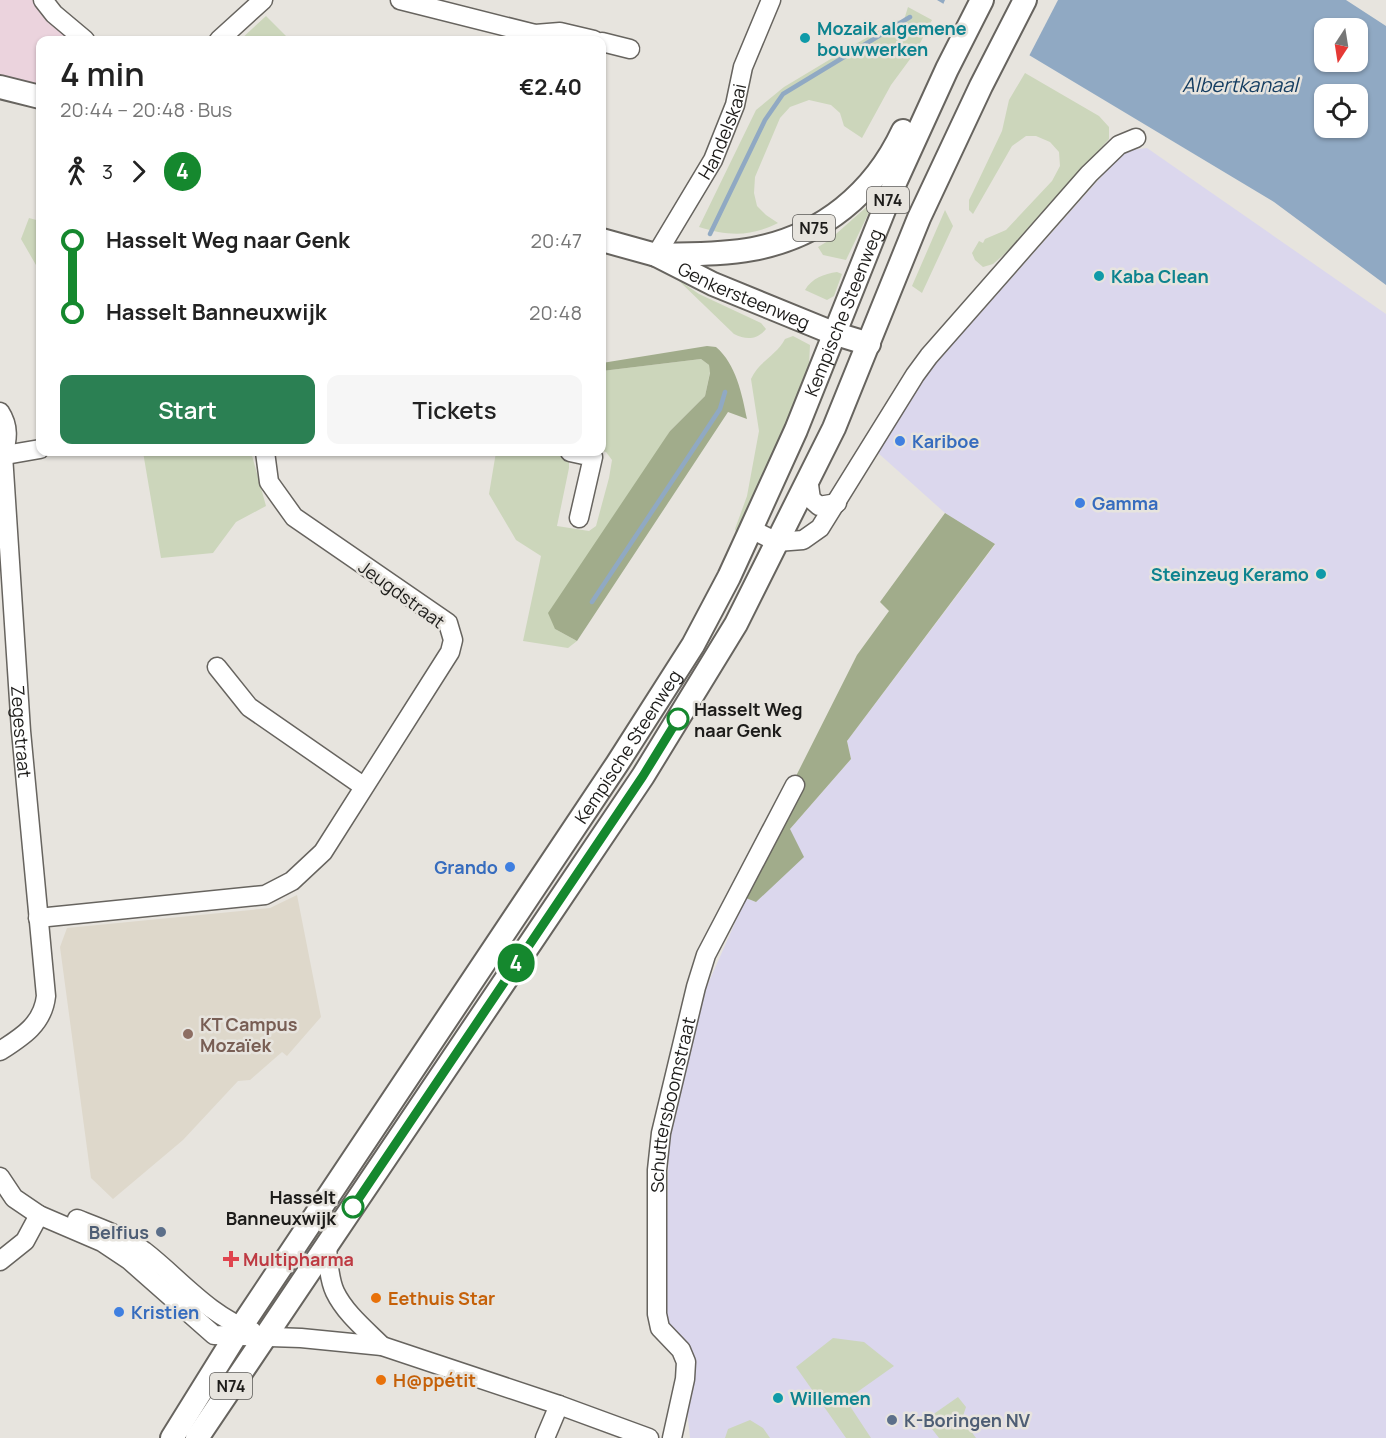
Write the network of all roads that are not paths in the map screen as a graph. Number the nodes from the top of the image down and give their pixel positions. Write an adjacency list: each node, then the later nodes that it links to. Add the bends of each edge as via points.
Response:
1 (43, 0): 7 (street)
2 (263, 0): 8 (street)
3 (400, 0): 9 (street, via 535,34 560,32)
4 (771, 0): 17 (street, Handelskaai, via 743,67 735,105 713,160)
5 (982, 0): 12 (main road, Kempische Steenweg / N74)
6 (1025, 0): 19 (main road, Kempische Steenweg / N74, via 919,219)
7 (80, 36)
8 (223, 36)
9 (577, 36)
10 (606, 43): 11 (street)
11 (630, 49)
12 (947, 69): 17 (main road, Genkersteenweg / N75, via 914,106 884,166 838,214 786,240 753,249); 18 (main road, Kempische Steenweg / N74)
13 (0, 87): 14 (main road)
14 (36, 96)
15 (1136, 138): 26 (street, via 1119,145 1089,174 929,356)
16 (606, 241): 17 (main road, Genkersteenweg / N75)
17 (656, 255): 18 (main road, Genkersteenweg / N75, via 712,284)
18 (833, 333): 19 (main road, Genkersteenweg / N75); 28 (main road, Kempische Steenweg / N74)
19 (869, 344): 25 (main road, Kempische Steenweg / N74)
20 (0, 411): 22 (street, Zegestraat, via 6,422 7,441)
21 (36, 450): 22 (street)
22 (1, 456): 33 (street, Zegestraat)
23 (266, 456): 32 (street, Jeugdstraat, via 269,482 294,517 448,623 453,640 450,652)
24 (588, 456): 27 (street, via 593,457)
25 (808, 478): 26 (street, via 811,499 819,506); 29 (main road, Kempische Steenweg / N74)
26 (837, 503): 29 (street, via 820,528 803,540)
27 (579, 518)
28 (752, 529): 29 (street); 39 (main road, Kempische Steenweg / N74, via 693,645 617,764)
29 (777, 542): 37 (main road, Kempische Steenweg / N74, via 736,624 643,776)
30 (217, 668): 32 (street, via 249,707)
31 (795, 785): 47 (street, Schuttersboomstraat, via 706,955 661,1133 657,1170 657,1314 660,1328 681,1350 686,1362)
32 (363, 786): 33 (street, Jeugdstraat, via 322,852 292,880 265,895)
33 (38, 918): 34 (street, Zegestraat, via 44,1007 37,1022)
34 (0, 1051)
35 (0, 1177): 36 (street, via 14,1198)
36 (39, 1215): 38 (street, via 25,1241); 39 (street, via 67,1216 130,1242)
37 (327, 1246): 40 (main road, Kempische Steenweg / N74); 41 (street, via 335,1292)
38 (0, 1261)
39 (238, 1331): 40 (street); 43 (main road, Kempische Steenweg / N74)
40 (268, 1336): 41 (street); 44 (main road, Kempische Steenweg / N74)
41 (381, 1346): 42 (street)
42 (559, 1405): 45 (street); 46 (street)
43 (172, 1438)
44 (197, 1438)
45 (545, 1438)
46 (649, 1438)
47 (672, 1438)

